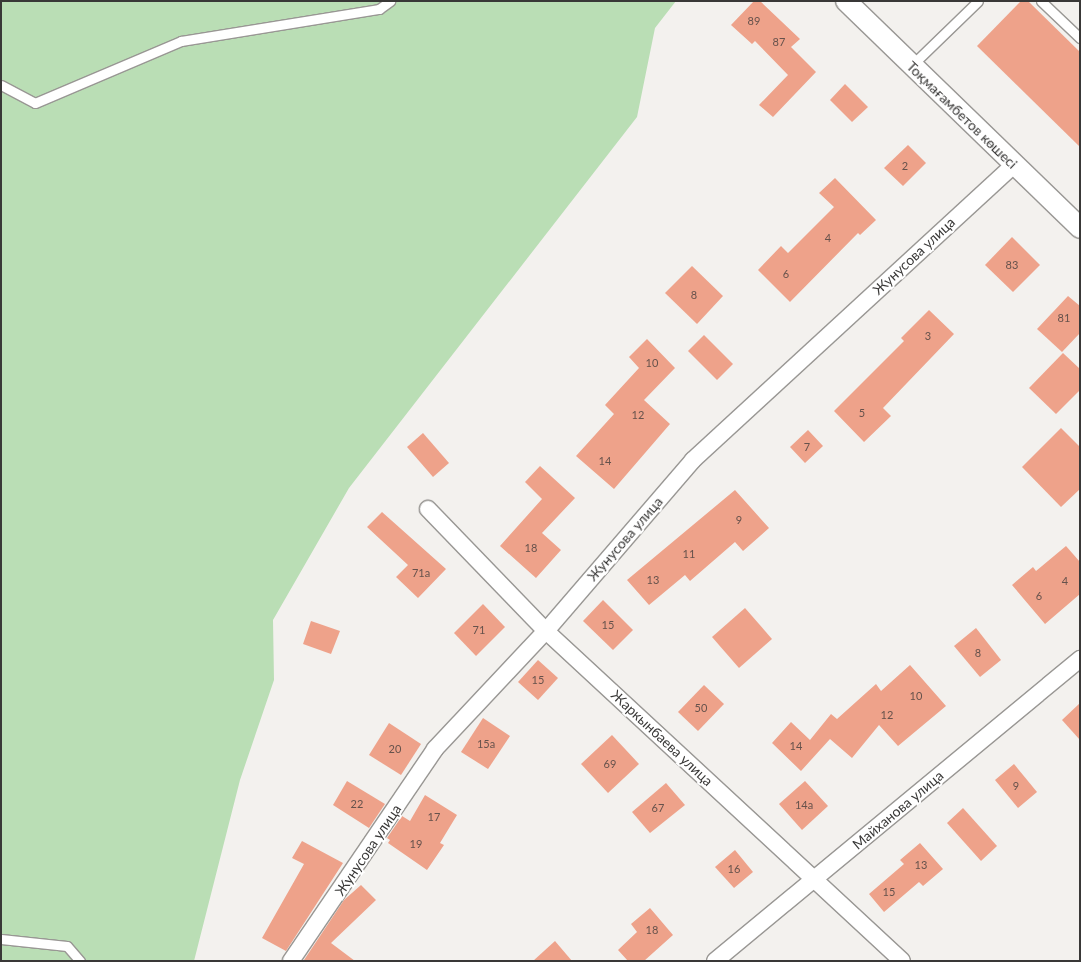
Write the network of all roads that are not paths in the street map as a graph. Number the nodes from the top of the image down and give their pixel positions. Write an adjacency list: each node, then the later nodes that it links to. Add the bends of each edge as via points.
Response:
1 (390, 1): 7 (lane, via 379,9 181,41 35,102)
2 (846, 1): 6 (street, Тоқмағамбетов көшесі)
3 (978, 1): 6 (lane)
4 (1041, 1): 5 (lane)
5 (1080, 38)
6 (911, 66): 8 (street, Тоқмағамбетов көшесі)
7 (1, 85)
8 (1014, 165): 9 (street, Тоқмағамбетов көшесі); 11 (street, Жунусова улица, via 693,460)
9 (1080, 228)
10 (428, 509): 11 (street, Жаркынбаева улица)
11 (546, 631): 13 (street, Жаркынбаева улица); 16 (street, Жунусова улица, via 436,750)
12 (1080, 659): 13 (street, Майханова улица)
13 (815, 878): 17 (street, Майханова улица); 18 (street, Жаркынбаева улица)
14 (1, 939): 15 (lane, via 67,946)
15 (80, 961)
16 (291, 961)
17 (716, 961)
18 (902, 961)

